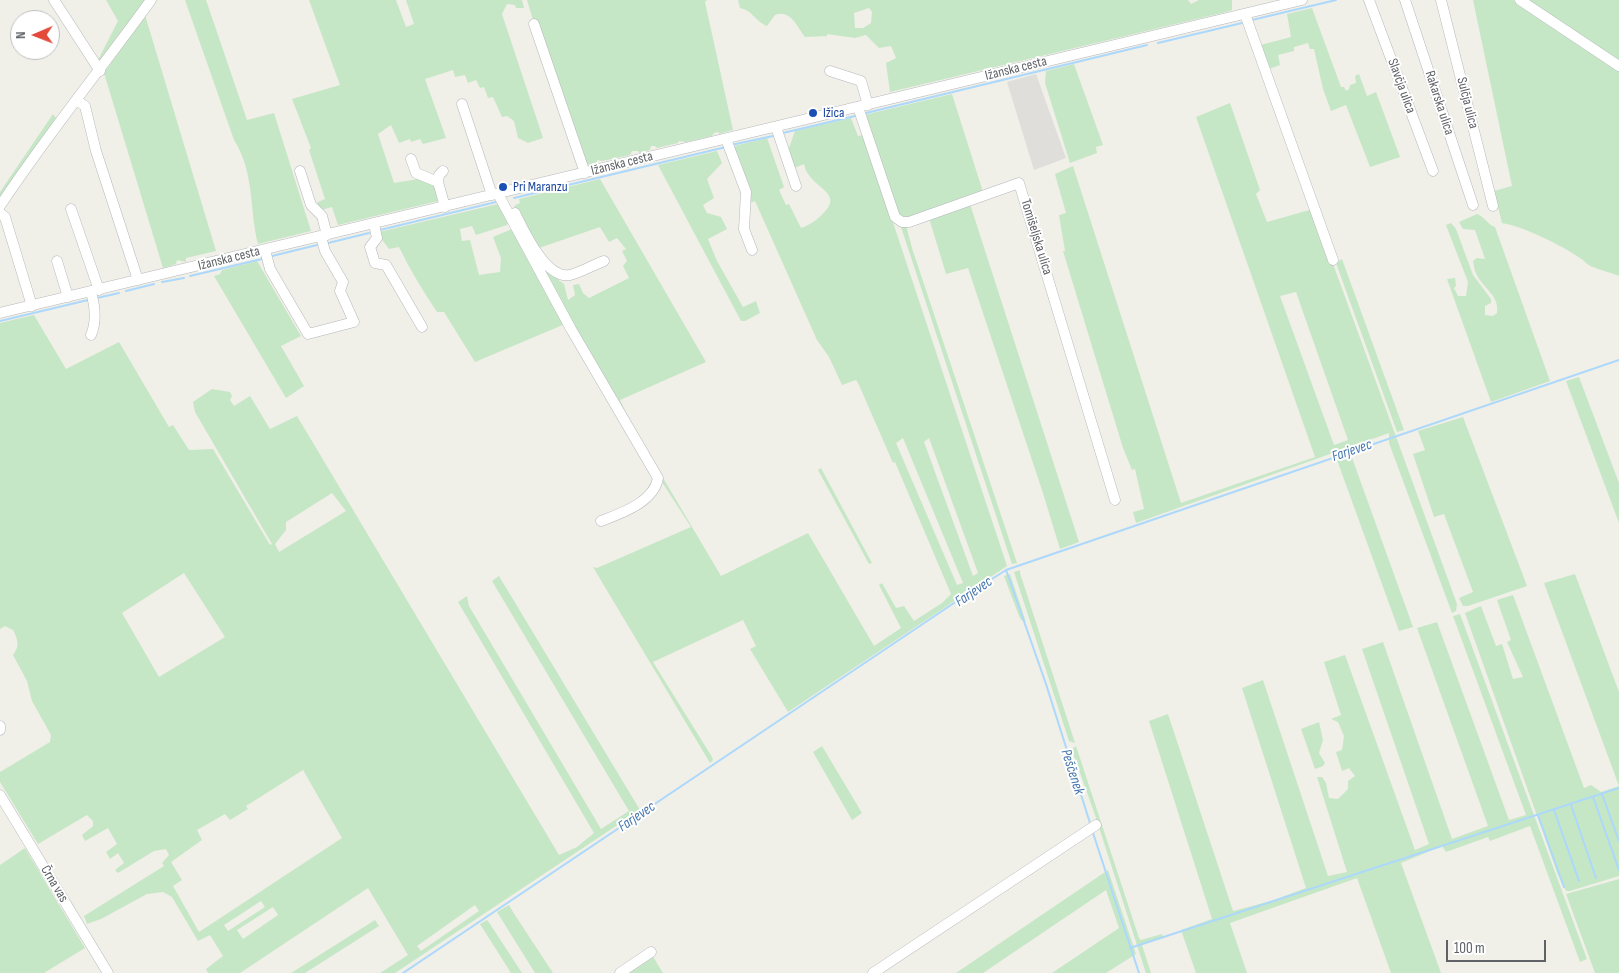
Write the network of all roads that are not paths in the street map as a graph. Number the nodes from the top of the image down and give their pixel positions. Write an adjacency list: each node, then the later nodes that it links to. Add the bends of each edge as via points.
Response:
1 (54, 0): 11 (street)
2 (151, 0): 11 (street)
3 (1302, 0): 8 (street, Ižanska cesta)
4 (1368, 0): 21 (street, Slavčja ulica)
5 (1405, 0): 26 (street, Rakarska ulica)
6 (1441, 0): 28 (street, Sulčja ulica)
7 (1520, 0): 10 (street)
8 (1244, 14): 15 (street, Ižanska cesta); 36 (street)
9 (534, 24): 22 (street)
10 (1619, 66)
11 (100, 71): 13 (street)
12 (830, 71): 15 (street, via 861,81)
13 (76, 100): 27 (street); 39 (street, via 85,106 96,151)
14 (462, 104): 25 (street)
15 (863, 106): 16 (street, Ižanska cesta); 46 (street, Tomišeljska ulica, via 895,217 902,222 1019,183)
16 (776, 127): 17 (street, Ižanska cesta); 24 (street)
17 (726, 139): 22 (street, Ižanska cesta); 35 (street, via 746,192 744,229)
18 (411, 159): 23 (street, via 416,173)
19 (300, 171): 33 (street, via 311,205 322,216)
20 (443, 171): 23 (street)
21 (1433, 172)
22 (585, 173): 25 (street, Ižanska cesta)
23 (438, 182): 29 (street)
24 (796, 186)
25 (498, 194): 29 (street, Ižanska cesta); 38 (street, via 554,272 569,275); 47 (street, via 571,329 658,478 656,488 647,496 625,512)
26 (1473, 205)
27 (0, 206)
28 (1493, 206)
29 (445, 207): 32 (street, Ižanska cesta)
30 (71, 209): 40 (street)
31 (0, 213): 42 (street, via 9,226)
32 (374, 224): 33 (street, Ižanska cesta); 44 (street, via 376,238 370,247 375,263 386,265)
33 (324, 236): 34 (street, Ižanska cesta); 34 (street, via 325,251 343,282 340,291 354,322 308,334 270,269)
34 (266, 250): 39 (street, Ižanska cesta)
35 (752, 250)
36 (1333, 260)
37 (57, 261): 41 (street)
38 (604, 261)
39 (138, 280): 40 (street, Ižanska cesta)
40 (95, 291): 41 (street, Ižanska cesta); 45 (street, via 95,326)
41 (68, 297): 42 (street, Ižanska cesta)
42 (32, 306): 43 (street, Ižanska cesta)
43 (0, 314)
44 (422, 327)
45 (91, 335)
46 (1116, 500)
47 (601, 522)
48 (0, 794): 51 (street, Črna vas)
49 (1096, 825): 53 (street)
50 (651, 952): 52 (street)
51 (108, 973)
52 (620, 973)
53 (873, 973)

